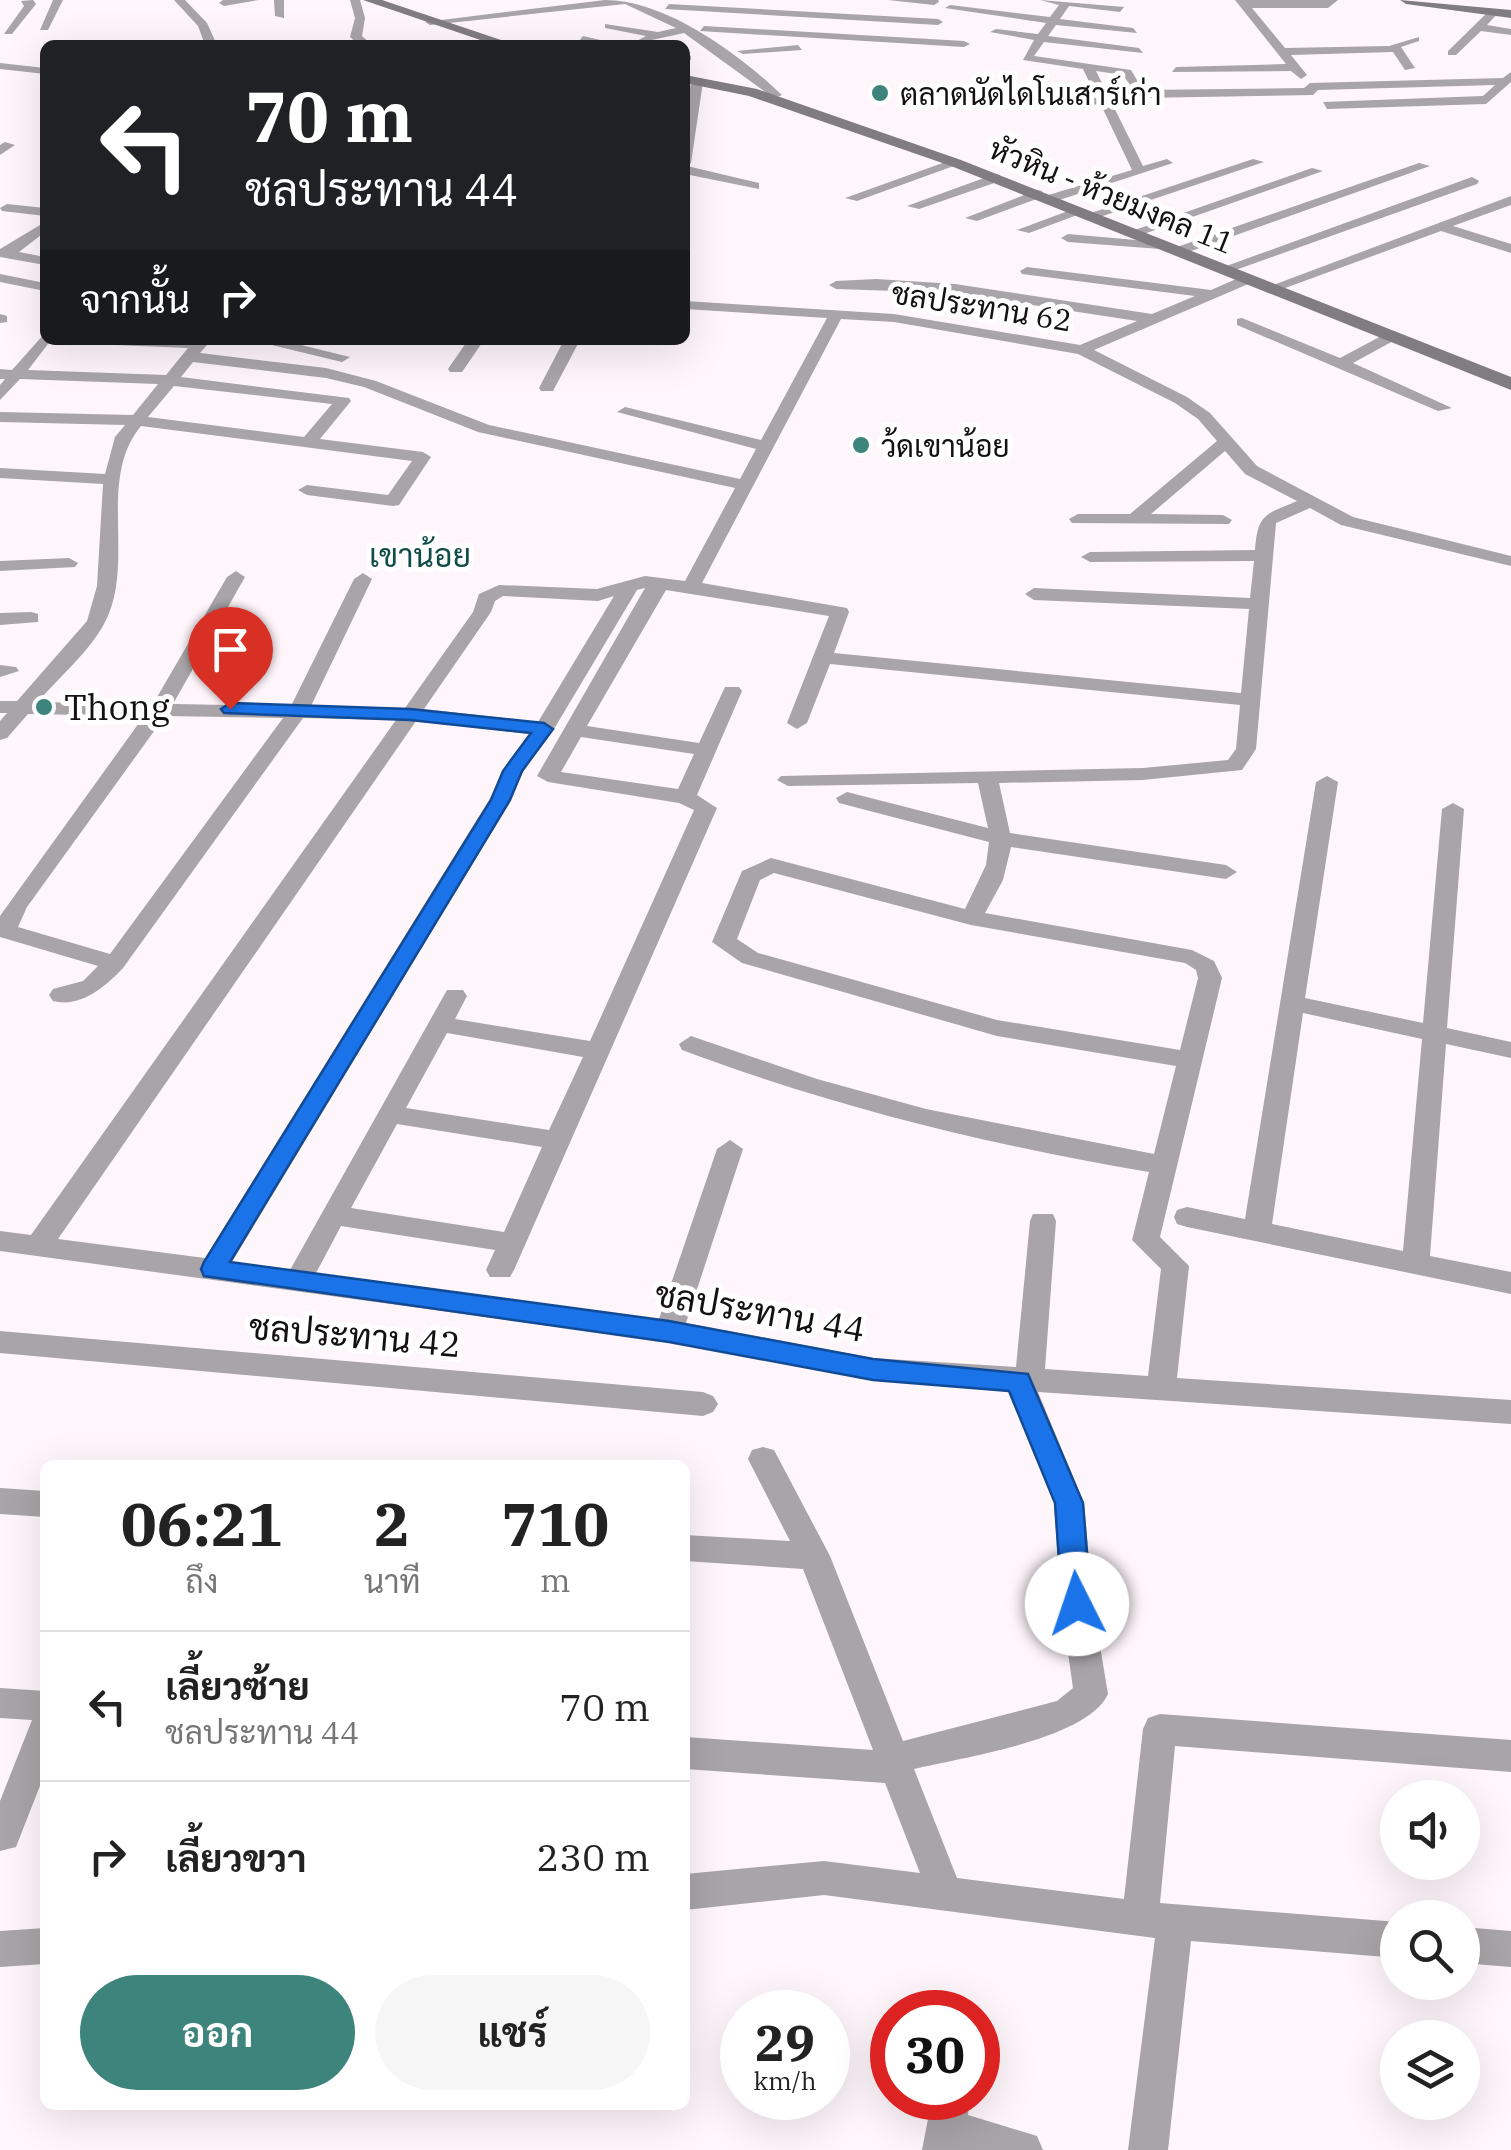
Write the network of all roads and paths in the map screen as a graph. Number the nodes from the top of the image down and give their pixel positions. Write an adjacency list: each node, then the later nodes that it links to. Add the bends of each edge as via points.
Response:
1 (28, 0): 51 (street)
2 (58, 0): 31 (street)
3 (179, 0): 46 (street)
4 (254, 0): 16 (street)
5 (279, 0): 24 (street)
6 (355, 0): 47 (street)
7 (370, 0): 27 (street)
8 (624, 0): 27 (street); 34 (street)
9 (829, 0): 23 (street)
10 (892, 0): 15 (street)
11 (1045, 0): 14 (street)
12 (1334, 0): 17 (street)
13 (1406, 0): 21 (street)
14 (1069, 1): 20 (street); 25 (street)
15 (934, 2)
16 (224, 3)
17 (1242, 3): 58 (street)
18 (949, 4): 25 (street); 26 (street)
19 (669, 7): 23 (street)
20 (1120, 9)
21 (1494, 12): 22 (street); 30 (street)
22 (1511, 14)
23 (820, 15): 28 (street); 40 (street)
24 (280, 16)
25 (1054, 20): 32 (street); 44 (street)
26 (954, 21)
27 (430, 22): 43 (street)
28 (938, 22)
29 (610, 26): 38 (street)
30 (1477, 27): 37 (street); 59 (street)
31 (44, 28)
32 (1112, 28): 35 (street); 53 (street)
33 (704, 29): 40 (street)
34 (685, 30): 38 (street); 71 (street, via 776,95)
35 (1133, 30)
36 (996, 32): 44 (street)
37 (1511, 32)
38 (658, 34): 49 (street)
39 (1347, 34): 54 (street)
40 (810, 35): 42 (street)
41 (1299, 35): 56 (street)
42 (832, 36): 52 (street); 57 (street, via 826,47)
43 (457, 38)
44 (1040, 38): 53 (street); 61 (street, via 1027,58)
45 (583, 39): 48 (street)
46 (209, 40)
47 (360, 40)
48 (588, 40)
49 (645, 40)
50 (1415, 40): 60 (street, via 1397,42)
51 (7, 41)
52 (964, 44)
53 (1102, 46): 55 (street)
54 (1362, 50): 56 (street); 60 (street)
55 (1138, 51)
56 (1312, 51): 58 (street)
57 (743, 52)
58 (1281, 52): 63 (street)
59 (1452, 53)
60 (1392, 55): 63 (street); 64 (street)
61 (1087, 65): 70 (street, via 1127,72 1140,94 1212,100); 73 (street)
62 (0, 66): 65 (street)
63 (1294, 66): 66 (street); 69 (street)
64 (1409, 68)
65 (40, 70)
66 (1176, 70)
67 (1509, 79): 69 (street); 74 (street, via 1486,100)
68 (691, 80): 71 (street, หัวหิน - ห้วยมงคล 11)
69 (1310, 86): 70 (street, via 1313,92)
70 (1279, 92): 75 (street)
71 (770, 98): 77 (street, หัวหิน - ห้วยมงคล 11)
72 (1022, 98): 73 (street)
73 (1104, 102): 81 (street)
74 (1327, 105)
75 (1293, 111)
76 (1258, 162): 91 (street)
77 (956, 163): 83 (street, หัวหิน - ห้วยมงคล 11); 87 (street)
78 (1167, 163): 81 (street)
79 (1424, 166): 101 (street)
80 (690, 168): 85 (street)
81 (1139, 170): 86 (street)
82 (1317, 171): 97 (street)
83 (996, 178): 86 (street, หัวหิน - ห้วยมงคล 11); 90 (street)
84 (1472, 182): 105 (street)
85 (754, 186)
86 (1044, 197): 91 (street, หัวหิน - ห้วยมงคล 11); 92 (street)
87 (852, 198)
88 (1511, 200): 95 (street)
89 (5, 201): 93 (street)
90 (914, 206)
91 (1086, 213): 96 (street); 97 (street, หัวหิน - ห้วยมงคล 11)
92 (972, 218)
93 (40, 221)
94 (40, 226): 103 (street)
95 (1440, 226): 100 (street); 110 (street)
96 (1024, 230)
97 (1136, 232): 101 (street, หัวหิน - ห้วยมงคล 11)
98 (1511, 236): 100 (street)
99 (1068, 238): 101 (street)
100 (1492, 242): 102 (street)
101 (1175, 249): 105 (street, หัวหิน - ห้วยมงคล 11)
102 (1511, 250)
103 (4, 253): 104 (street)
104 (40, 260)
105 (1225, 270): 108 (street, หัวหิน - ห้วยมงคล 11)
106 (1028, 271): 111 (street)
107 (0, 278): 109 (street)
108 (1248, 279): 110 (street, หัวหิน - ห้วยมงคล 11); 111 (street)
109 (40, 285)
110 (1272, 288): 116 (street, หัวหิน - ห้วยมงคล 11)
111 (1212, 294): 114 (street)
112 (690, 305): 113 (street, ชลประทาน 62)
113 (833, 312): 114 (street, via 838,278 956,288); 122 (street, ชลประทาน 62); 138 (street)
114 (1153, 319): 122 (street)
115 (1242, 322): 124 (street)
116 (1390, 337): 124 (street); 129 (street, หัวหิน - ห้วยมงคล 11)
117 (40, 343): 127 (street)
118 (286, 345): 123 (street)
119 (473, 345): 125 (street)
120 (570, 345): 130 (street)
121 (196, 347): 128 (street); 141 (street, via 370,384 484,429)
122 (1082, 350): 137 (street, ชลประทาน 62, via 1181,400)
123 (342, 356)
124 (1340, 364): 132 (street)
125 (456, 369)
126 (1511, 369): 129 (street)
127 (8, 374): 128 (street); 131 (street)
128 (166, 380): 135 (street); 136 (street, via 344,401)
129 (1502, 380)
130 (548, 388)
131 (0, 395)
132 (1444, 408)
133 (625, 412): 138 (street)
134 (0, 417): 135 (street)
135 (134, 420): 136 (street); 140 (street)
136 (310, 442): 142 (street, via 423,457 390,502)
137 (1226, 442): 144 (street, ชลประทาน 62, via 1251,470); 146 (street)
138 (766, 446): 141 (street)
139 (8, 473): 140 (street); 143 (street)
140 (112, 479): 165 (street, via 106,586 96,622)
141 (746, 485): 157 (street)
142 (307, 490)
143 (0, 498)
144 (1310, 502): 148 (street, via 1270,519); 150 (street, ชลประทาน 62, via 1388,535)
145 (1078, 519): 146 (street)
146 (1135, 519): 147 (street)
147 (1223, 520)
148 (1264, 555): 149 (street); 159 (street)
149 (1090, 558)
150 (1511, 562)
151 (69, 563): 152 (street)
152 (0, 566)
153 (236, 577): 167 (street)
154 (363, 579): 168 (street)
155 (631, 584): 156 (street); 169 (street, via 598,595 492,594); 171 (street)
156 (660, 584): 157 (street); 172 (street)
157 (691, 587): 162 (street, via 840,612)
158 (1034, 594): 159 (street)
159 (1257, 604): 164 (street)
160 (30, 618): 161 (street)
161 (0, 619)
162 (824, 658): 164 (street, via 971,666 1100,687); 170 (street)
163 (732, 691): 174 (street)
164 (1250, 700): 175 (street, via 1246,748 1235,766)
165 (22, 706): 166 (street); 167 (street); 173 (street)
166 (0, 707)
167 (161, 707): 168 (street); 184 (street)
168 (299, 710): 169 (street); 185 (street)
169 (410, 714): 171 (street); 205 (street)
170 (797, 723)
171 (544, 729): 207 (street)
172 (574, 730): 174 (street); 178 (street, via 548,776)
173 (0, 734)
174 (707, 750): 178 (street)
175 (987, 778): 176 (street); 181 (street)
176 (788, 780)
177 (1327, 782): 188 (street)
178 (685, 797): 193 (street, via 706,808)
179 (847, 798): 181 (street)
180 (1453, 809): 190 (street)
181 (1003, 840): 182 (street); 183 (street, via 995,878)
182 (1226, 872)
183 (971, 918): 194 (street, via 1192,956 1210,978); 194 (street, via 771,865 750,876 724,942 750,958 997,1028)
184 (3, 930): 185 (street)
185 (115, 962): 186 (street, via 91,986)
186 (61, 995)
187 (455, 996): 189 (street)
188 (1293, 1003): 190 (street); 202 (street)
189 (440, 1024): 193 (street); 195 (street)
190 (1433, 1034): 192 (street); 206 (street)
191 (691, 1044): 198 (street, via 836,1096 946,1126)
192 (1511, 1050)
193 (598, 1052): 196 (street)
194 (1190, 1060): 198 (street)
195 (390, 1114): 196 (street); 199 (street)
196 (558, 1141): 204 (street)
197 (730, 1149): 211 (street)
198 (1167, 1166): 214 (street, via 1146,1240 1175,1266)
199 (334, 1215): 204 (street); 209 (street)
200 (1186, 1217): 202 (street)
201 (1043, 1221): 213 (street)
202 (1257, 1232): 206 (street)
203 (0, 1241): 205 (street, ชลประทาน 44)
204 (512, 1243): 208 (street)
205 (38, 1246): 207 (street, ชลประทาน 44)
206 (1416, 1264): 210 (street)
207 (213, 1269): 209 (street, ชลประทาน 44)
208 (500, 1270)
209 (298, 1280): 211 (street, ชลประทาน 44)
210 (1511, 1283)
211 (669, 1332): 213 (street, ชลประทาน 44, via 873,1370)
212 (0, 1342): 215 (street, ชลประทาน 42)
213 (1024, 1382): 214 (street, ชลประทาน 44); 227 (street, via 1069,1503 1091,1694 1066,1714)
214 (1161, 1389): 216 (street, ชลประทาน 44)
215 (703, 1404)
216 (1511, 1412)
217 (764, 1459): 221 (street)
218 (0, 1500): 219 (street)
219 (40, 1504)
220 (690, 1548): 221 (street)
221 (814, 1556): 227 (street)
222 (0, 1703): 223 (street)
223 (40, 1706)
224 (40, 1741): 228 (street)
225 (690, 1753): 227 (street)
226 (1511, 1756): 231 (street, via 1160,1729)
227 (895, 1764): 230 (street)
228 (2, 1835)
229 (690, 1891): 230 (street, via 824,1878)
230 (946, 1895): 231 (street)
231 (1157, 1920): 232 (street); 239 (street)
232 (1380, 1939)
233 (1480, 1946): 235 (street)
234 (40, 1947): 236 (street)
235 (1511, 1949)
236 (2, 1955)
237 (946, 2125): 238 (street)
238 (1023, 2150)
239 (1148, 2150)

